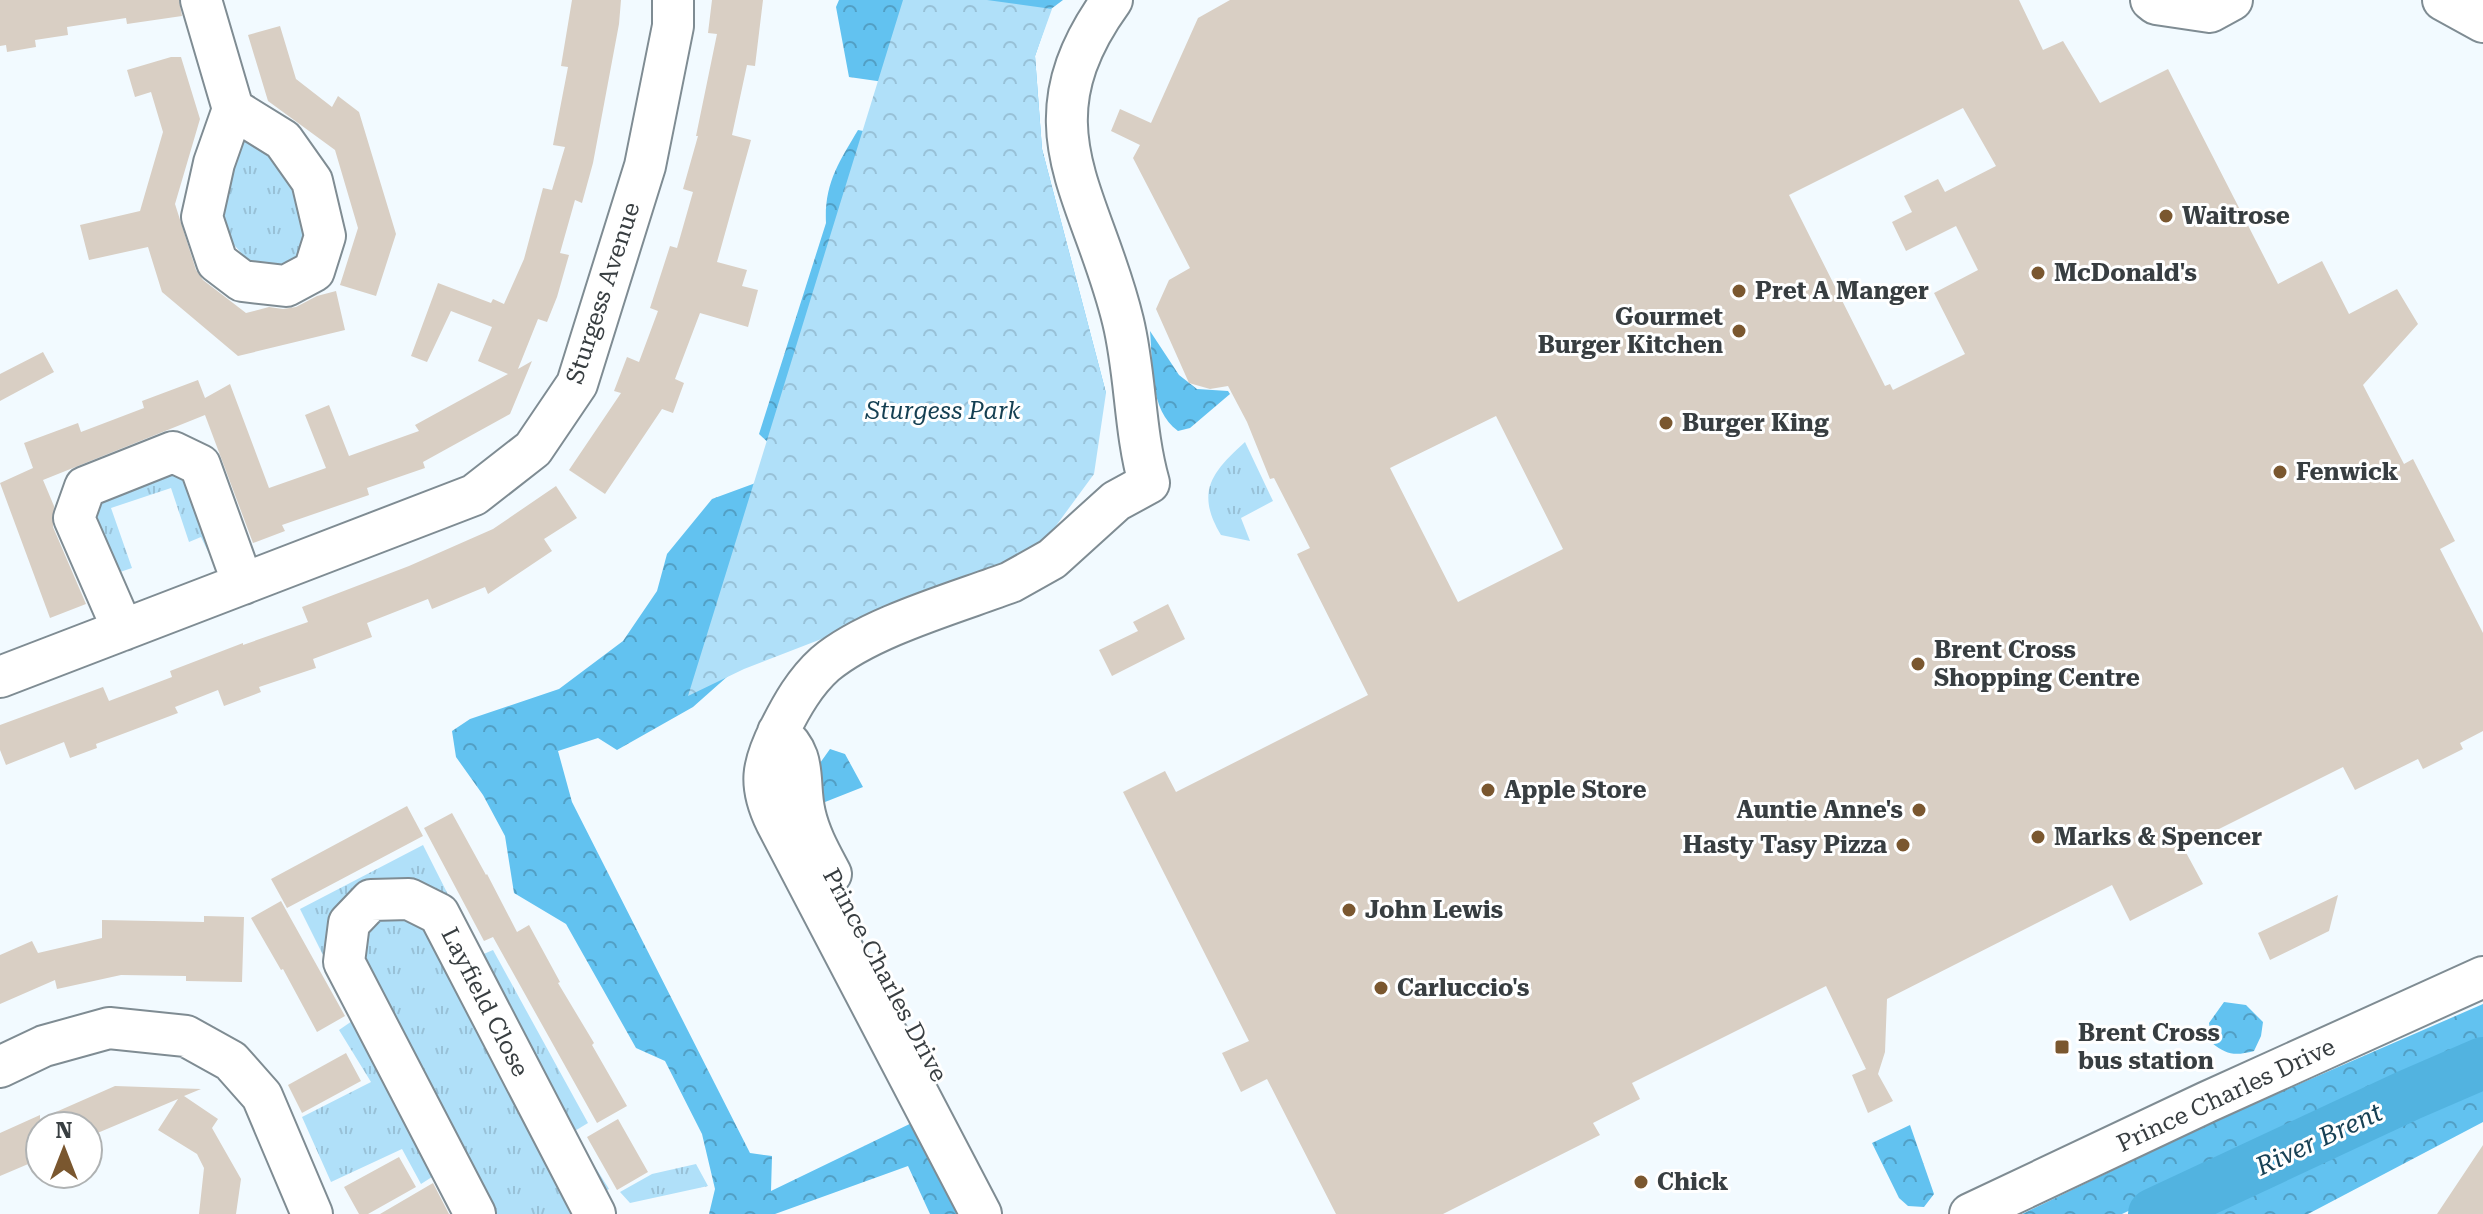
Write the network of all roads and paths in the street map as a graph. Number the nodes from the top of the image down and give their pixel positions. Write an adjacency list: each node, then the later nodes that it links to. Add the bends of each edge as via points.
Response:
1 (201, 0): 8 (street)
2 (673, 0): 9 (street, Sturgess Avenue, via 673,26 645,166 582,369 533,449 474,495)
3 (1112, 0): 12 (street, Prince Charles Drive, via 1075,64 1065,128 1073,170 1124,323 1149,483 1116,501 1072,543 1032,571 844,650 805,686)
4 (2232, 0): 6 (street, via 2210,12)
5 (2443, 0): 7 (street)
6 (2156, 1)
7 (2483, 22)
8 (233, 109)
9 (243, 584): 10 (street, Sturgess Avenue); 10 (street, via 200,465 173,452 85,487 74,518)
10 (123, 630): 11 (street, Sturgess Avenue)
11 (0, 677)
12 (778, 732): 18 (street, Prince Charles Drive, via 764,767 768,805); 19 (street, Prince Charles Drive, via 800,761 805,815 820,853)
13 (2483, 977): 20 (street, Prince Charles Drive)
14 (0, 1067): 15 (street, via 44,1046 109,1028 186,1036 231,1061 262,1096)
15 (312, 1214)
16 (475, 1214): 17 (street, Layfield Close, via 344,962 349,923 371,900 409,899 439,914)
17 (595, 1214)
18 (981, 1214)
19 (1009, 1214)
20 (1970, 1214)

